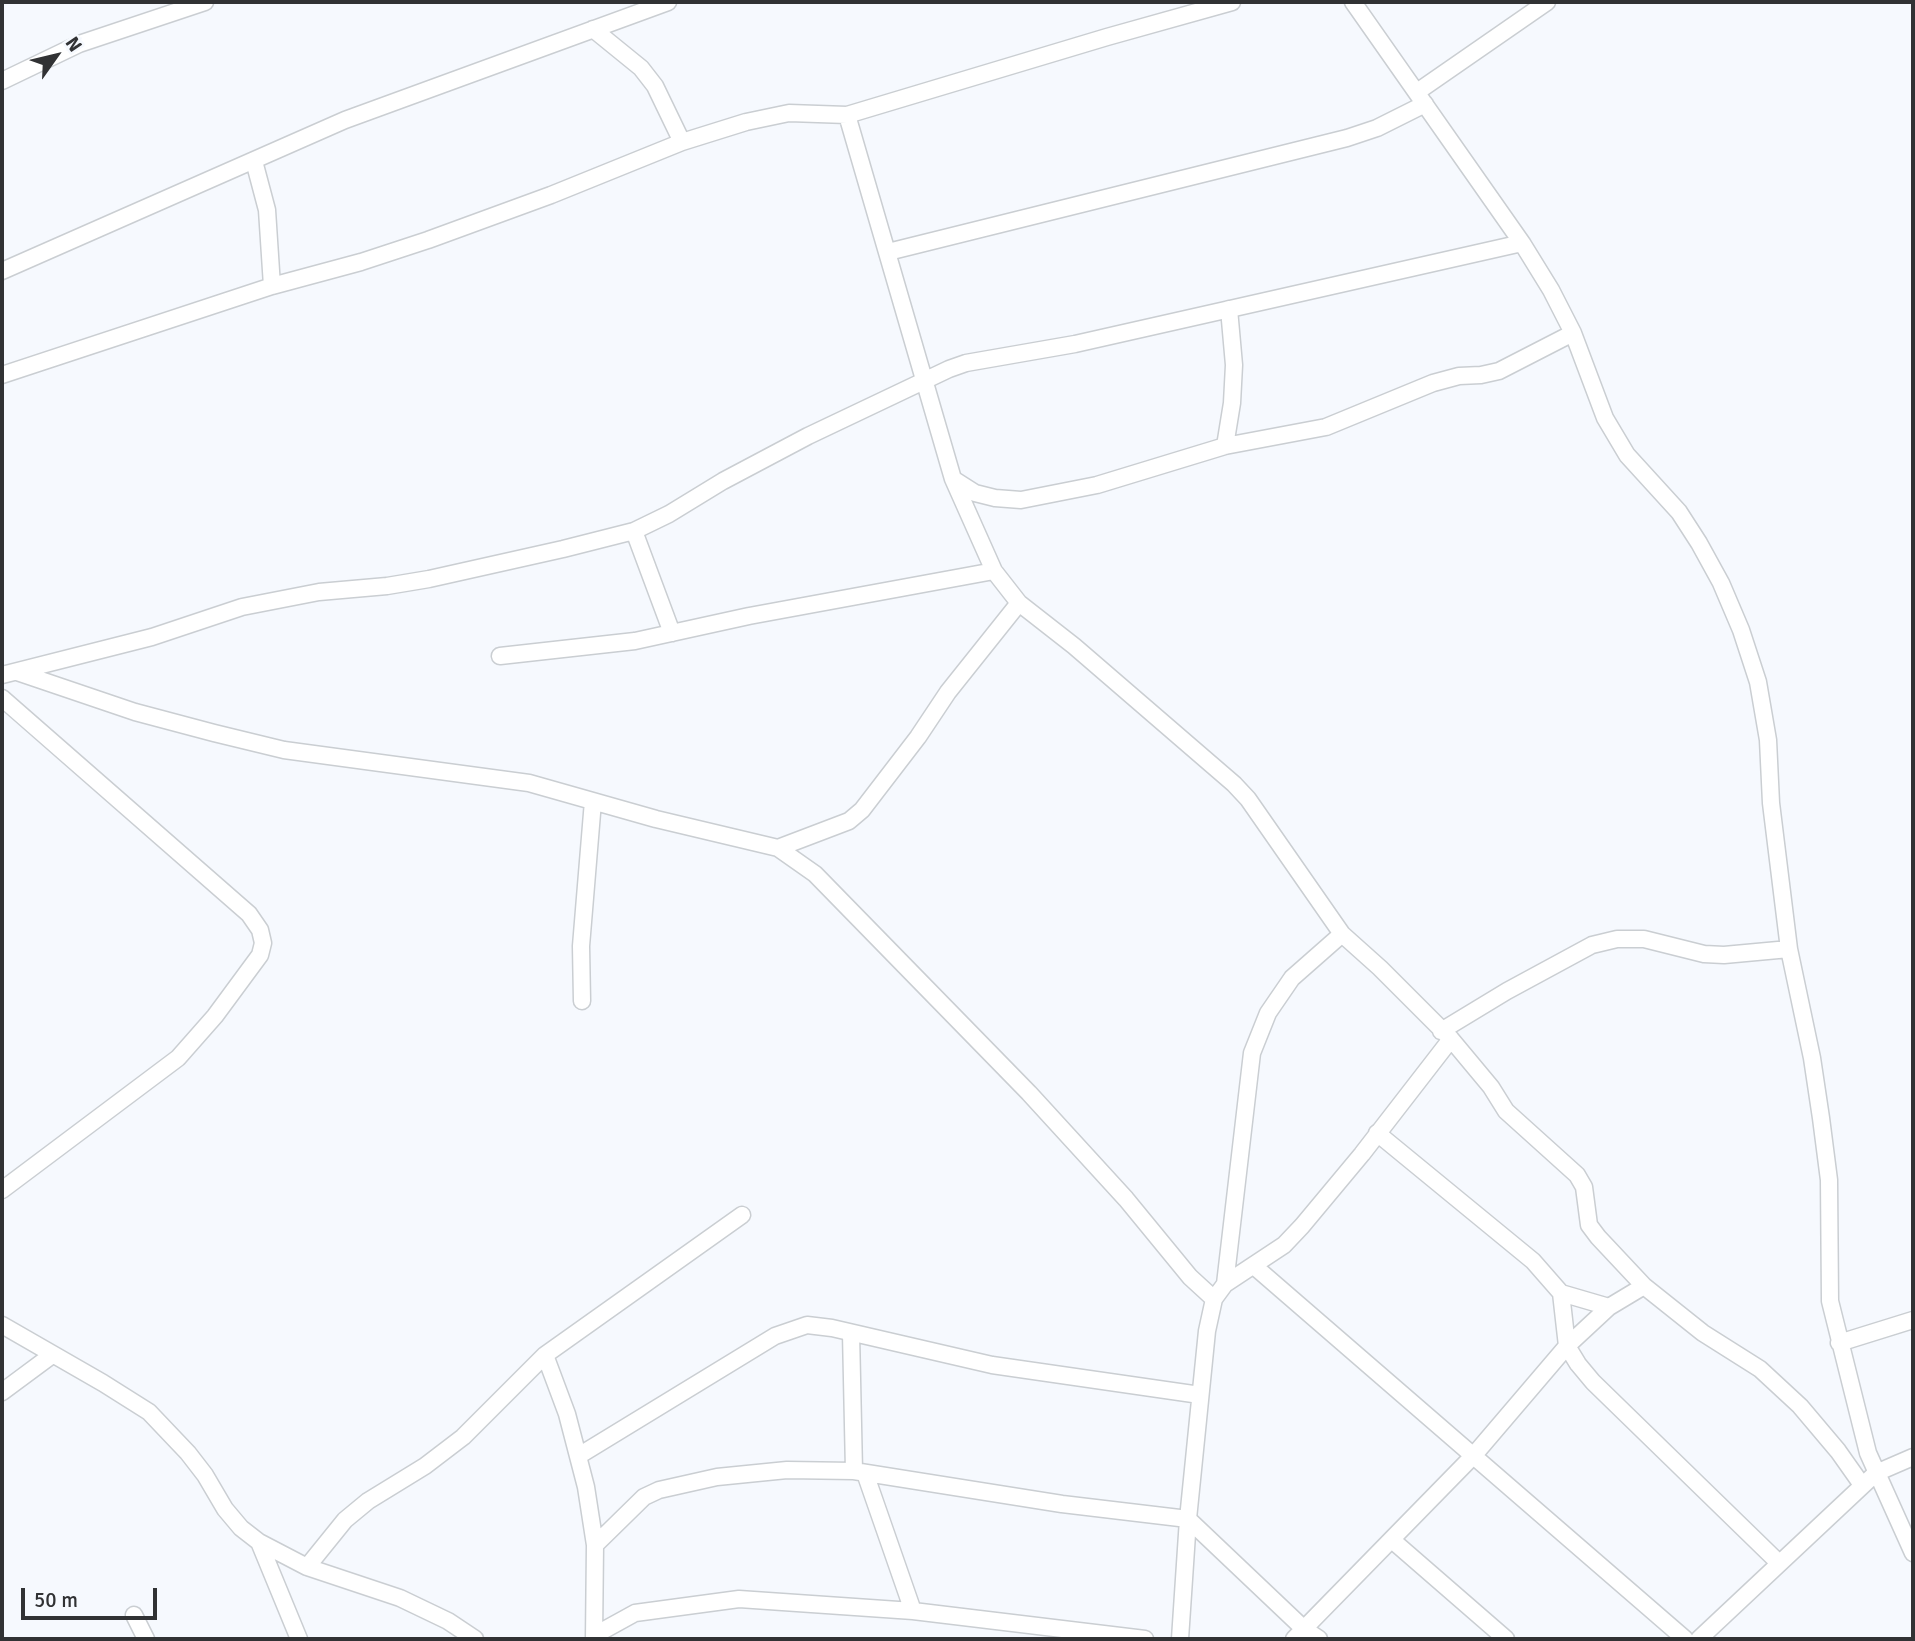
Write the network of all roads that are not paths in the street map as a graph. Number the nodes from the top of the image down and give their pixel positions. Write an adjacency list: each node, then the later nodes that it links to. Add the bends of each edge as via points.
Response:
1 (205, 2): 7 (street, via 79,44)
2 (668, 2): 6 (street)
3 (1233, 2): 9 (street)
4 (1353, 2): 8 (street)
5 (1548, 2): 8 (street)
6 (593, 29): 10 (street, via 641,68 655,86); 11 (street, via 345,120)
7 (2, 81)
8 (1421, 98): 12 (street); 13 (street, via 1377,128 1348,138)
9 (847, 115): 10 (street, via 789,113); 13 (street)
10 (682, 142): 15 (street, via 428,240)
11 (254, 161): 14 (street); 15 (street, via 267,210)
12 (1522, 243): 16 (street); 17 (street)
13 (888, 252): 19 (street)
14 (2, 271)
15 (272, 286): 18 (street)
16 (1229, 309): 19 (street, via 966,363); 20 (street, via 1234,365)
17 (1573, 333): 20 (street, via 1499,371 1433,383 1326,427); 32 (street, via 1605,418 1627,455 1679,512 1699,543 1741,630 1758,682 1768,740 1771,803)
18 (2, 375)
19 (923, 381): 21 (street); 22 (street, via 796,442)
20 (1225, 446): 21 (street, via 1097,485 1021,500 975,493)
21 (953, 479): 23 (street)
22 (634, 531): 25 (street); 27 (street, via 429,579 242,607 152,637)
23 (994, 571): 24 (street); 25 (street)
24 (1019, 603): 30 (street, via 862,810 849,821); 31 (street, via 1241,792)
25 (672, 633): 26 (street)
26 (499, 656)
27 (9, 673): 29 (street, via 135,712 284,750 529,783)
28 (2, 698): 36 (street, via 250,914 263,943 260,955 230,996 178,1058)
29 (593, 801): 30 (street); 33 (street)
30 (778, 848): 42 (street, via 815,874 1029,1093)
31 (1342, 934): 34 (street); 39 (street, via 1292,978 1268,1013 1252,1053)
32 (1790, 949): 34 (street, via 1724,955 1644,939 1592,945 1507,991); 47 (street, via 1812,1058 1829,1180 1830,1301)
33 (582, 1001)
34 (1446, 1035): 35 (street); 40 (street, via 1506,1111 1577,1175 1584,1187 1589,1225)
35 (1377, 1133): 38 (street, via 1302,1226); 41 (street, via 1518,1247)
36 (5, 1183)
37 (742, 1215): 50 (street)
38 (1254, 1266): 39 (street); 54 (street)
39 (1225, 1284): 42 (street)
40 (1644, 1286): 43 (street); 58 (street, via 1703,1333 1759,1369 1800,1406)
41 (1561, 1293): 43 (street); 48 (street)
42 (1214, 1299): 52 (street)
43 (1609, 1307): 48 (street)
44 (1913, 1320): 47 (street)
45 (2, 1325): 49 (street)
46 (851, 1334): 52 (street, via 992,1365); 53 (street, via 807,1325 775,1336); 56 (street)
47 (1839, 1343): 57 (street)
48 (1567, 1346): 54 (street); 64 (street, via 1593,1382)
49 (52, 1355): 51 (street); 61 (street, via 149,1412 188,1453 241,1528)
50 (545, 1355): 53 (street); 65 (street, via 463,1437 345,1520)
51 (2, 1392)
52 (1200, 1395): 59 (street)
53 (580, 1455): 62 (street)
54 (1474, 1455): 60 (street); 77 (street)
55 (1913, 1457): 57 (street)
56 (859, 1472): 59 (street); 62 (street, via 775,1471 716,1477 659,1490 644,1497); 66 (street)
57 (1876, 1473): 58 (street); 63 (street)
58 (1862, 1485): 64 (street)
59 (1188, 1519): 68 (street); 74 (street)
60 (1392, 1540): 68 (street); 76 (street)
61 (259, 1542): 65 (street); 71 (street)
62 (595, 1545): 69 (street)
63 (1913, 1553)
64 (1779, 1563): 78 (street)
65 (307, 1567): 72 (street, via 400,1598)
66 (913, 1611): 69 (street, via 739,1599 635,1613); 73 (street)
67 (134, 1615): 70 (street)
68 (1299, 1634): 75 (street)
69 (595, 1637)
70 (146, 1639)
71 (299, 1639)
72 (475, 1639)
73 (1145, 1639)
74 (1180, 1639)
75 (1319, 1639)
76 (1506, 1639)
77 (1685, 1639)
78 (1699, 1639)

